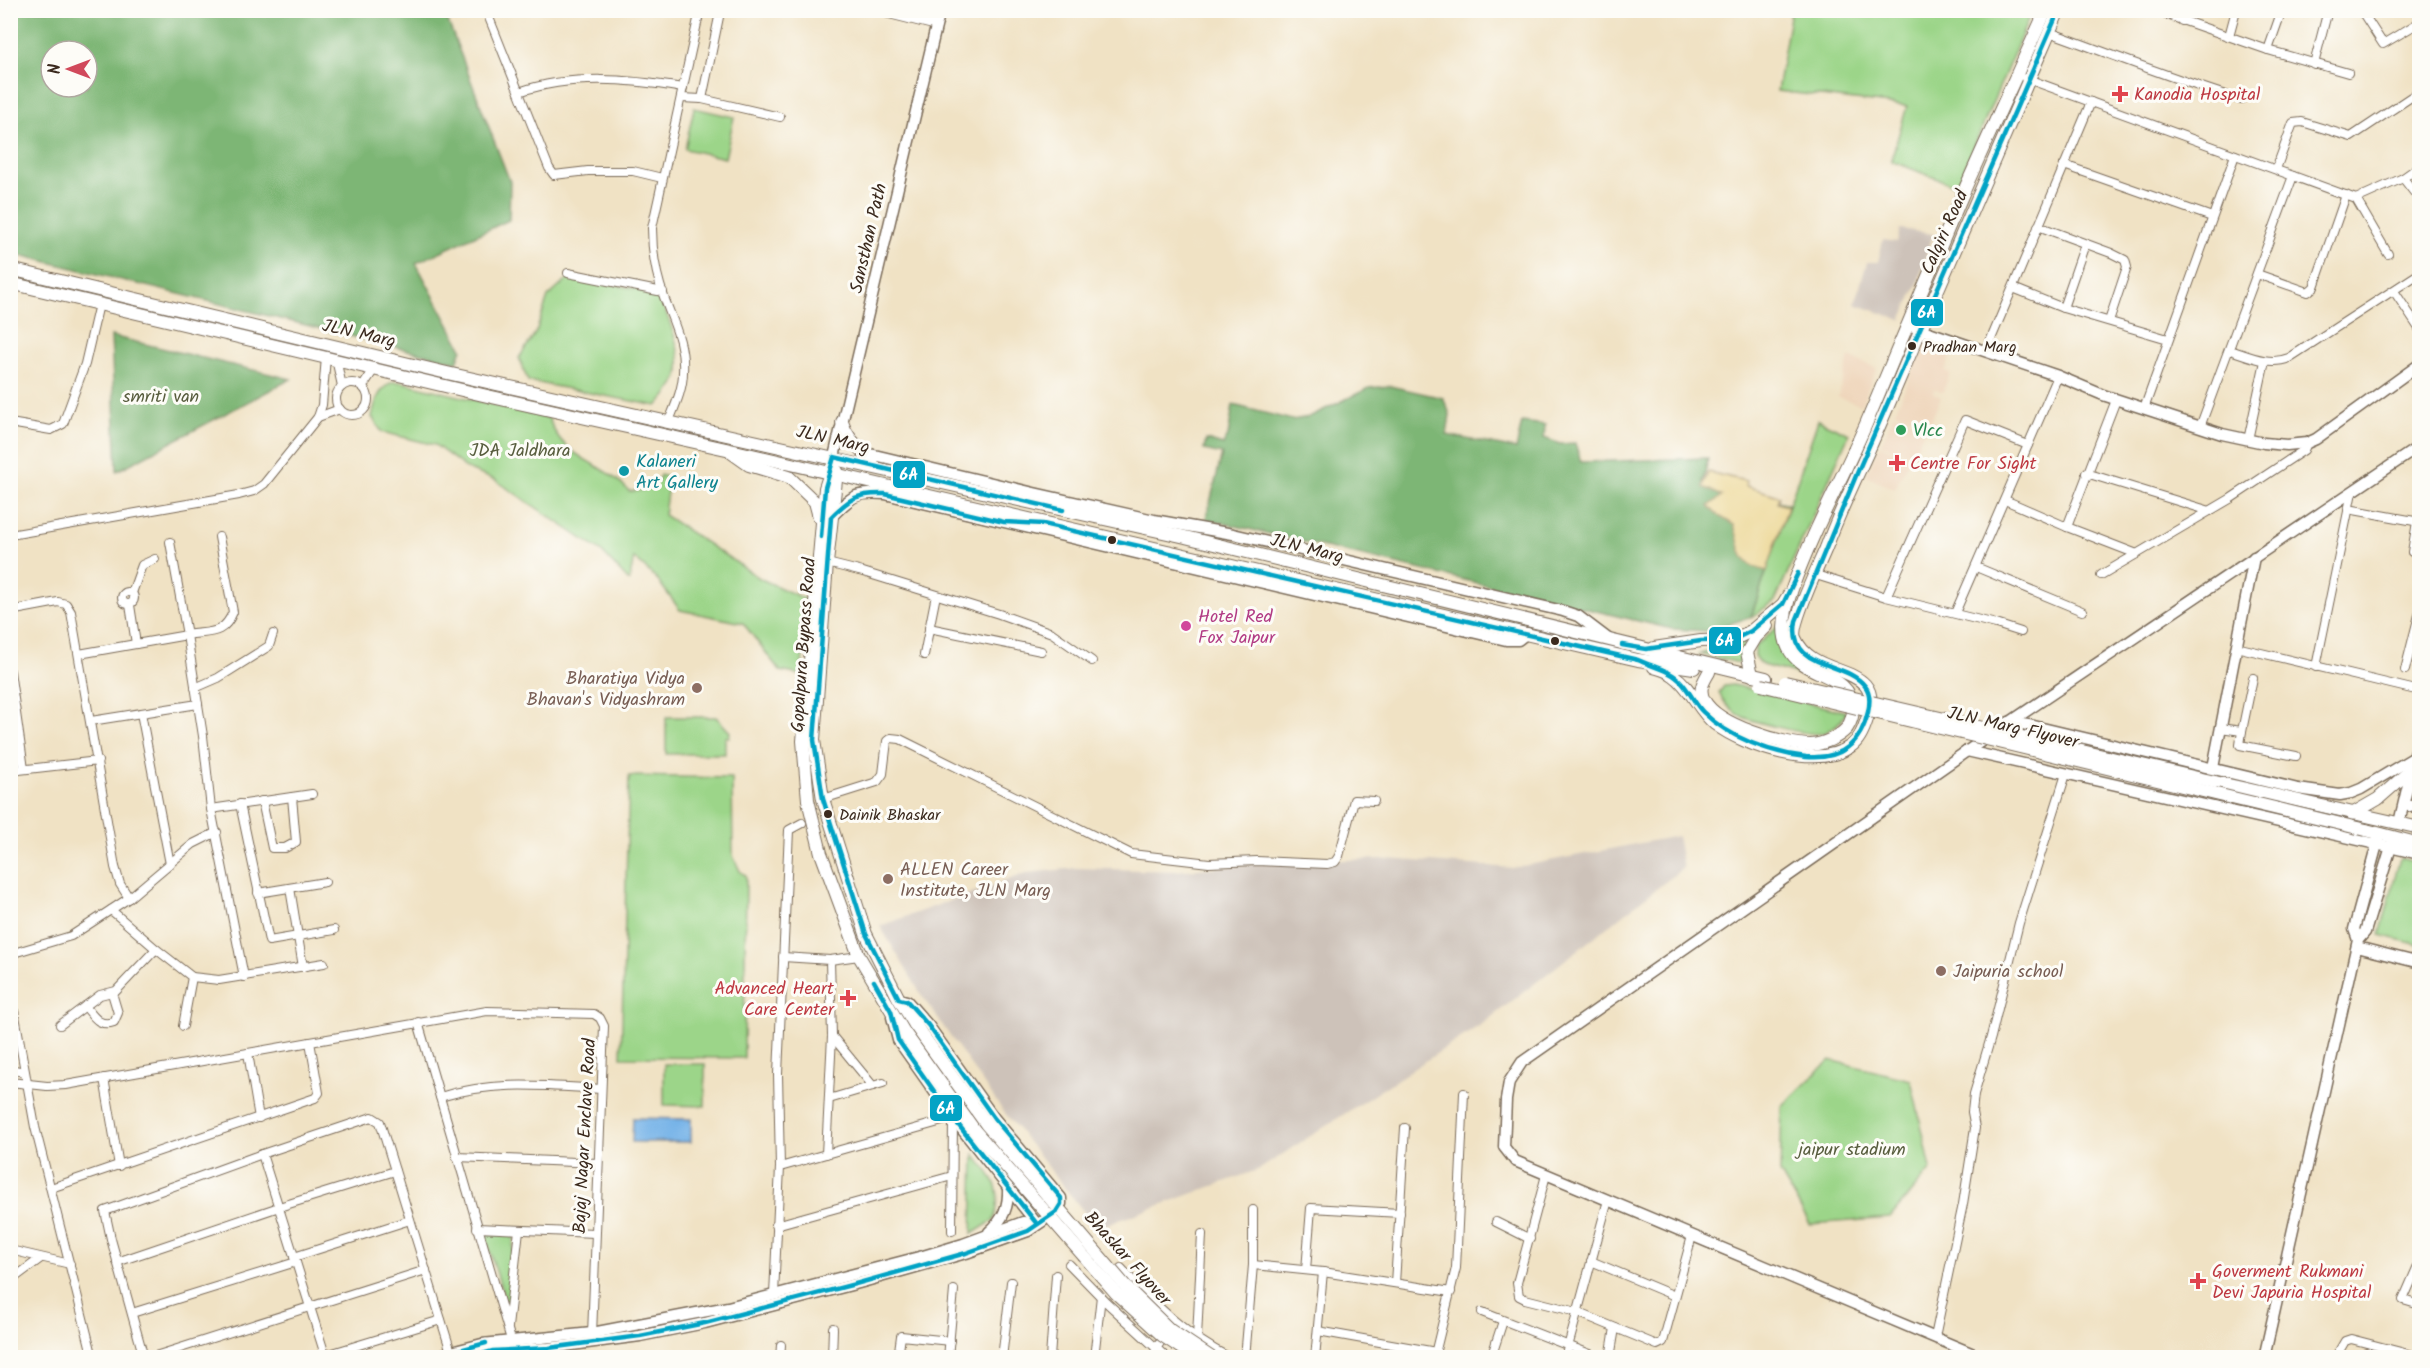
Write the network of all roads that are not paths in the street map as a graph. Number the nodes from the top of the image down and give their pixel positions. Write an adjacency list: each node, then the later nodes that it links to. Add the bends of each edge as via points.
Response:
1 (486, 10): 25 (street)
2 (700, 10): 24 (street)
3 (719, 10): 28 (street)
4 (940, 10): 16 (street, Sansthan Path)
5 (2046, 10): 22 (main road, Calgiri Road)
6 (2059, 10): 17 (main road, Calgiri Road)
7 (2153, 10): 14 (street)
8 (2185, 10): 14 (street)
9 (2236, 10): 18 (street)
10 (2282, 10): 19 (street)
11 (2328, 10): 20 (street)
12 (2361, 10): 15 (street, via 2383,44)
13 (875, 11): 16 (street)
14 (2182, 21): 18 (street)
15 (2420, 22)
16 (937, 26): 77 (street, Sansthan Path)
17 (2049, 32): 23 (main road, Calgiri Road); 29 (street, via 2144,69)
18 (2229, 36): 19 (street)
19 (2268, 50): 20 (street)
20 (2313, 64): 21 (street)
21 (2348, 73)
22 (2017, 75): 23 (street); 57 (main road, Calgiri Road)
23 (2030, 80): 30 (street); 58 (main road, Calgiri Road)
24 (683, 88): 25 (street, via 641,81 577,80); 27 (street)
25 (519, 92): 37 (street, via 554,175 633,171)
26 (2420, 92): 35 (street, via 2352,137 2302,122 2293,123)
27 (681, 98): 28 (street); 37 (street)
28 (702, 99): 31 (street)
29 (2241, 100)
30 (2091, 102): 32 (street); 33 (street)
31 (780, 117)
32 (2235, 155): 35 (street); 42 (street)
33 (2064, 165): 42 (street); 43 (street)
34 (2420, 166): 38 (street)
35 (2276, 169): 36 (street)
36 (2293, 176): 39 (street); 49 (street)
37 (662, 178): 53 (street, via 652,248)
38 (2403, 178): 40 (street); 41 (street)
39 (2346, 195): 40 (street); 49 (street, via 2314,286 2308,292)
40 (2356, 199): 45 (street)
41 (2420, 200)
42 (2212, 217): 60 (street)
43 (2038, 226): 44 (street); 51 (street)
44 (2085, 244): 55 (street); 56 (street, via 2125,260 2127,267)
45 (2388, 254)
46 (10, 269): 76 (main road, JLN Marg, via 447,373)
47 (568, 273): 53 (street)
48 (2420, 273): 52 (street)
49 (2257, 274): 61 (street)
50 (10, 283): 54 (main road, JLN Marg)
51 (2013, 288): 55 (street); 62 (street)
52 (2394, 291): 59 (street); 64 (street, via 2297,354 2279,362)
53 (663, 292): 76 (street, via 683,356 681,385)
54 (99, 304): 63 (main road, JLN Marg); 78 (street, via 85,364 63,424 51,430)
55 (2063, 308): 56 (street)
56 (2109, 321): 60 (street)
57 (1908, 325): 58 (street); 68 (main road, Calgiri Road)
58 (1921, 330): 62 (street); 69 (main road, Calgiri Road)
59 (2420, 330)
60 (2168, 339): 74 (street)
61 (2230, 350): 64 (street); 79 (street)
62 (1986, 351): 67 (street)
63 (331, 358): 66 (main road, JLN Marg); 70 (street); 75 (street)
64 (2265, 361): 80 (street)
65 (2420, 364): 81 (street)
66 (375, 369): 71 (street); 84 (main road, JLN Marg)
67 (2058, 376): 72 (street); 82 (street)
68 (1886, 377): 69 (main road); 113 (main road, Calgiri Road)
69 (1898, 382): 111 (main road, Calgiri Road, via 1838,515)
70 (342, 386): 71 (street, via 353,382); 73 (street, via 336,399)
71 (363, 386): 73 (street, via 369,401 364,410 349,415)
72 (2116, 400): 74 (street); 88 (street)
73 (340, 409): 75 (street)
74 (2144, 409): 79 (street)
75 (318, 417): 101 (street, via 254,491)
76 (669, 421): 86 (main road, JLN Marg)
77 (842, 422): 85 (main road, via 850,440); 86 (street, Sansthan Path)
78 (10, 423)
79 (2200, 427): 80 (street)
80 (2248, 440): 81 (street, via 2287,445)
81 (2307, 443): 94 (street, via 2304,450)
82 (2028, 445): 92 (street); 115 (street, via 1965,420)
83 (2420, 446): 91 (street)
84 (726, 449): 89 (main road, JLN Marg); 99 (main road, via 749,465 789,477 815,502)
85 (866, 453): 87 (main road); 90 (street)
86 (837, 458): 87 (main road, JLN Marg); 89 (main road)
87 (876, 467): 90 (main road, JLN Marg)
88 (2086, 473): 94 (street); 100 (street)
89 (833, 475): 95 (main road, Gopalpura Bypass Road); 98 (main road, JLN Marg); 99 (main road, Gopalpura Bypass Road, via 825,488)
90 (969, 483): 127 (main road, JLN Marg); 127 (street, via 1233,534 1563,611 1578,616)
91 (2352, 492): 93 (street); 107 (street)
92 (2005, 500): 100 (street); 110 (street)
93 (2348, 509): 97 (street); 136 (street)
94 (2210, 511): 105 (street)
95 (831, 517): 96 (street, via 854,495 865,493 885,494); 109 (main road, Gopalpura Bypass Road)
96 (1004, 522): 98 (main road); 104 (street)
97 (2418, 522): 106 (street, via 2412,552)
98 (1043, 524): 104 (main road, JLN Marg)
99 (822, 527): 153 (main road, Gopalpura Bypass Road)
100 (2067, 527): 105 (street)
101 (10, 535)
102 (219, 537): 125 (street, via 233,612 222,629)
103 (171, 542): 125 (street)
104 (1147, 551): 134 (main road, JLN Marg)
105 (2137, 554): 112 (street)
106 (2420, 556)
107 (2254, 557): 129 (street); 149 (street)
108 (155, 559): 128 (street, via 142,565 132,593)
109 (827, 563): 114 (street); 153 (main road, Gopalpura Bypass Road)
110 (1976, 567): 118 (street); 121 (street)
111 (1816, 575): 115 (street); 116 (main road, Calgiri Road)
112 (2101, 575)
113 (1791, 591): 120 (main road); 130 (main road, via 1783,604 1752,631 1733,640)
114 (936, 595): 122 (street); 135 (street, via 1052,633)
115 (1886, 597): 121 (street)
116 (1802, 605): 120 (main road); 134 (main road, Calgiri Road, via 1795,622 1795,637 1805,651 1823,665 1852,675 1868,686 1872,695 1863,730 1854,744 1839,754 1817,758 1736,737 1701,711 1674,675)
117 (10, 610): 132 (street, via 66,604)
118 (2082, 611)
119 (2420, 611): 126 (street)
120 (1786, 613): 139 (main road, via 1784,630 1793,655 1806,668 1836,680 1849,693 1853,714 1837,736 1810,745 1729,723 1709,707 1702,695); 140 (main road, via 1764,628 1751,644 1747,652)
121 (1955, 613): 123 (street)
122 (929, 628): 131 (street); 133 (street)
123 (2020, 632)
124 (273, 634): 144 (street, via 269,646)
125 (186, 635): 128 (street); 144 (street)
126 (2416, 642): 137 (street)
127 (1614, 643): 130 (main road, JLN Marg)
128 (136, 644): 132 (street)
129 (2236, 647): 136 (street); 150 (street)
130 (1647, 649): 140 (main road, JLN Marg)
131 (1041, 651)
132 (79, 654): 148 (street)
133 (924, 655)
134 (1638, 660): 139 (main road, JLN Marg Flyover)
135 (1092, 661)
136 (2316, 667): 145 (street)
137 (2405, 670)
138 (10, 671): 143 (street)
139 (1709, 672): 142 (main road, JLN Marg Flyover)
140 (1752, 675): 142 (main road, JLN Marg Flyover)
141 (2253, 678): 151 (street)
142 (1764, 681): 172 (main road, JLN Marg Flyover, bridge, via 1874,701); 177 (main road, JLN Marg Flyover, bridge, via 2366,830)
143 (11, 684): 159 (street)
144 (195, 688): 146 (street)
145 (2420, 691)
146 (198, 704): 147 (street); 171 (street)
147 (141, 713): 148 (street); 181 (street)
148 (91, 721): 156 (street)
149 (2009, 722): 154 (street); 158 (street)
150 (2220, 728): 151 (street); 158 (street)
151 (2242, 731): 155 (street, via 2240,745)
152 (2420, 734): 157 (street)
153 (809, 741): 164 (main road, Gopalpura Bypass Road); 192 (main road, Gopalpura Bypass Road, via 808,800 821,853)
154 (1967, 751): 161 (street); 233 (street, via 1522,1062 1509,1082 1504,1147 1515,1161)
155 (2296, 756)
156 (98, 761): 159 (street); 185 (street, via 115,867)
157 (2412, 764): 158 (street, via 2340,795 2298,789); 169 (street); 172 (main road, via 2378,799)
158 (2213, 767): 168 (street)
159 (24, 769): 160 (street)
160 (10, 771)
161 (2066, 774): 168 (street); 287 (street, via 2019,922 1974,1094 1975,1128 1963,1204)
162 (312, 794): 163 (street)
163 (291, 797): 165 (street); 165 (street, via 296,842 285,848 272,848)
164 (823, 799): 166 (street, via 877,782 883,774 887,741 900,739 1131,854 1209,863 1327,864 1339,856 1354,800); 202 (main road, Gopalpura Bypass Road, via 862,923)
165 (262, 801): 167 (street)
166 (1374, 801)
167 (240, 804): 171 (street); 184 (street)
168 (2205, 805): 177 (street)
169 (2404, 805): 170 (street); 174 (street)
170 (2420, 808)
171 (211, 809): 176 (street)
172 (2352, 814): 174 (main road, JLN Marg Flyover)
173 (802, 823): 193 (street, via 789,830)
174 (2399, 823): 175 (main road, JLN Marg Flyover)
175 (2420, 828)
176 (217, 832): 181 (street, via 193,844); 199 (street)
177 (2378, 838): 178 (main road, JLN Marg Flyover); 189 (street, via 2354,929)
178 (2392, 842): 179 (main road, JLN Marg Flyover); 180 (street); 189 (street, via 2365,932)
179 (2420, 844)
180 (2420, 854)
181 (170, 864): 185 (street)
182 (325, 882): 183 (street)
183 (290, 888): 184 (street); 188 (street)
184 (258, 893): 188 (street, via 269,941)
185 (129, 898): 186 (street)
186 (111, 910): 190 (street); 191 (street, via 71,936)
187 (334, 930): 188 (street)
188 (299, 936): 197 (street)
189 (2357, 943): 196 (street); 322 (street)
190 (156, 949): 198 (street); 201 (street)
191 (10, 954)
192 (859, 956): 194 (street); 204 (main road, Gopalpura Bypass Road)
193 (783, 957): 194 (street); 231 (street, via 778,1074)
194 (830, 960): 209 (street)
195 (324, 963): 197 (street)
196 (2420, 963)
197 (303, 967): 199 (street)
198 (192, 976): 199 (street, via 206,980); 207 (street)
199 (244, 977)
200 (10, 988): 213 (street)
201 (112, 993): 203 (street, via 100,995); 203 (street, via 118,1013 114,1022 103,1024 96,1020)
202 (899, 999): 208 (main road, Bhaskar Flyover); 243 (street, via 907,1001 928,1024 999,1123 1062,1198 1056,1212)
203 (86, 1006): 206 (street)
204 (891, 1011): 208 (main road, Bhaskar Flyover); 224 (street, via 898,1040)
205 (418, 1022): 210 (street, Bajaj Nagar Enclave Road); 219 (street, Bajaj Nagar Enclave Road, via 502,1010 594,1014 604,1026); 221 (street)
206 (60, 1025)
207 (183, 1026)
208 (909, 1028): 312 (main road, Bhaskar Flyover, bridge, via 975,1131 1116,1293 1163,1336); 313 (main road, Bhaskar Flyover, bridge, via 1127,1288 1170,1330)
209 (832, 1036): 218 (street); 222 (street)
210 (310, 1042): 211 (street, Bajaj Nagar Enclave Road); 223 (street, via 318,1096)
211 (248, 1053): 214 (street, Bajaj Nagar Enclave Road); 223 (street)
212 (10, 1069): 213 (street)
213 (24, 1072): 217 (street)
214 (104, 1078): 217 (street, Bajaj Nagar Enclave Road); 230 (street)
215 (10, 1082): 217 (street, Bajaj Nagar Enclave Road)
216 (883, 1083): 218 (street)
217 (27, 1085): 236 (street)
218 (873, 1086): 222 (street)
219 (601, 1089): 221 (street, via 509,1084); 229 (street, Bajaj Nagar Enclave Road)
220 (1464, 1093): 271 (street, via 1456,1268)
221 (440, 1097): 228 (street)
222 (829, 1099): 227 (street)
223 (259, 1118): 230 (street)
224 (953, 1118): 227 (street); 234 (street); 235 (street)
225 (1405, 1128): 240 (street)
226 (262, 1154): 232 (street, via 372,1117 380,1122); 238 (street); 258 (street, via 105,1211)
227 (826, 1154): 231 (street)
228 (457, 1157): 229 (street); 245 (street)
229 (597, 1163): 248 (street, Bajaj Nagar Enclave Road)
230 (119, 1166): 236 (street)
231 (780, 1167): 244 (street)
232 (395, 1171): 238 (street); 241 (street)
233 (1546, 1175): 237 (street); 252 (street)
234 (952, 1176): 244 (street); 247 (street)
235 (1008, 1187): 243 (street); 250 (street, via 1007,1208)
236 (51, 1188): 259 (street)
237 (1608, 1200): 251 (street); 256 (street)
238 (279, 1207): 255 (street); 258 (street)
239 (1253, 1210): 261 (street)
240 (1400, 1213): 264 (street, via 1311,1208); 269 (street)
241 (410, 1220): 255 (street); 263 (street)
242 (1496, 1222): 252 (street)
243 (1037, 1224): 250 (street, via 1023,1222); 288 (street, via 1028,1231 966,1252 795,1300 705,1323)
244 (776, 1225): 272 (street)
245 (477, 1228): 246 (street); 286 (street)
246 (519, 1230): 248 (street); 286 (street)
247 (952, 1231)
248 (595, 1233): 288 (street, Bajaj Nagar Enclave Road)
249 (1202, 1234): 289 (street)
250 (984, 1236): 272 (street)
251 (1692, 1236): 274 (street); 287 (street)
252 (1530, 1239): 278 (street, via 1517,1283 1519,1296)
253 (10, 1250): 254 (street)
254 (41, 1258): 259 (street); 267 (street)
255 (295, 1260): 276 (street); 279 (street)
256 (1591, 1261): 274 (street); 278 (street)
257 (2420, 1261): 275 (street, via 2403,1300)
258 (117, 1262): 279 (street)
259 (70, 1264): 298 (street)
260 (1070, 1264): 273 (street)
261 (1252, 1265): 264 (street); 315 (street)
262 (1121, 1268): 282 (street)
263 (426, 1270): 276 (street); 280 (street)
264 (1306, 1270): 265 (street)
265 (1323, 1272): 269 (street); 285 (street)
266 (1056, 1275): 308 (street)
267 (10, 1281)
268 (1011, 1282): 307 (street)
269 (1395, 1283): 271 (street)
270 (954, 1290): 290 (street)
271 (1451, 1292): 296 (street)
272 (774, 1295): 288 (street)
273 (1101, 1296): 294 (street); 309 (street)
274 (1675, 1296): 284 (street, via 1663,1342 1657,1345)
275 (2420, 1305)
276 (310, 1307): 297 (street); 300 (street)
277 (1482, 1312): 281 (street)
278 (1577, 1312): 284 (street); 292 (street)
279 (132, 1313): 299 (street)
280 (441, 1320): 295 (street); 297 (street)
281 (1503, 1321): 292 (street); 317 (street)
282 (1175, 1322): 289 (street); 294 (street)
283 (833, 1328): 304 (street)
284 (1615, 1328): 320 (street)
285 (1318, 1331): 296 (street); 316 (street)
286 (509, 1335): 288 (street); 295 (street)
287 (1935, 1337): 321 (street)
288 (592, 1338): 302 (street, via 549,1348 493,1351)
289 (1197, 1338): 314 (street)
290 (950, 1341): 305 (street, via 901,1336); 306 (street)
291 (781, 1345): 303 (street)
292 (1568, 1347): 318 (street); 319 (street)
293 (2384, 1347): 323 (street, via 2351,1339 2345,1341); 324 (street); 325 (street)
294 (1156, 1348): 310 (street); 311 (street)
295 (451, 1352): 301 (street)
296 (1435, 1355)
297 (326, 1356)
298 (93, 1358)
299 (144, 1358)
300 (149, 1358)
301 (428, 1358)
302 (466, 1358)
303 (780, 1358)
304 (832, 1358)
305 (898, 1358)
306 (948, 1358)
307 (1002, 1358)
308 (1050, 1358)
309 (1094, 1358)
310 (1155, 1358)
311 (1167, 1358)
312 (1196, 1358)
313 (1212, 1358)
314 (1230, 1358)
315 (1245, 1358)
316 (1316, 1358)
317 (1491, 1358)
318 (1565, 1358)
319 (1600, 1358)
320 (1610, 1358)
321 (1983, 1358)
322 (2264, 1358)
323 (2335, 1358)
324 (2382, 1358)
325 (2420, 1358)

